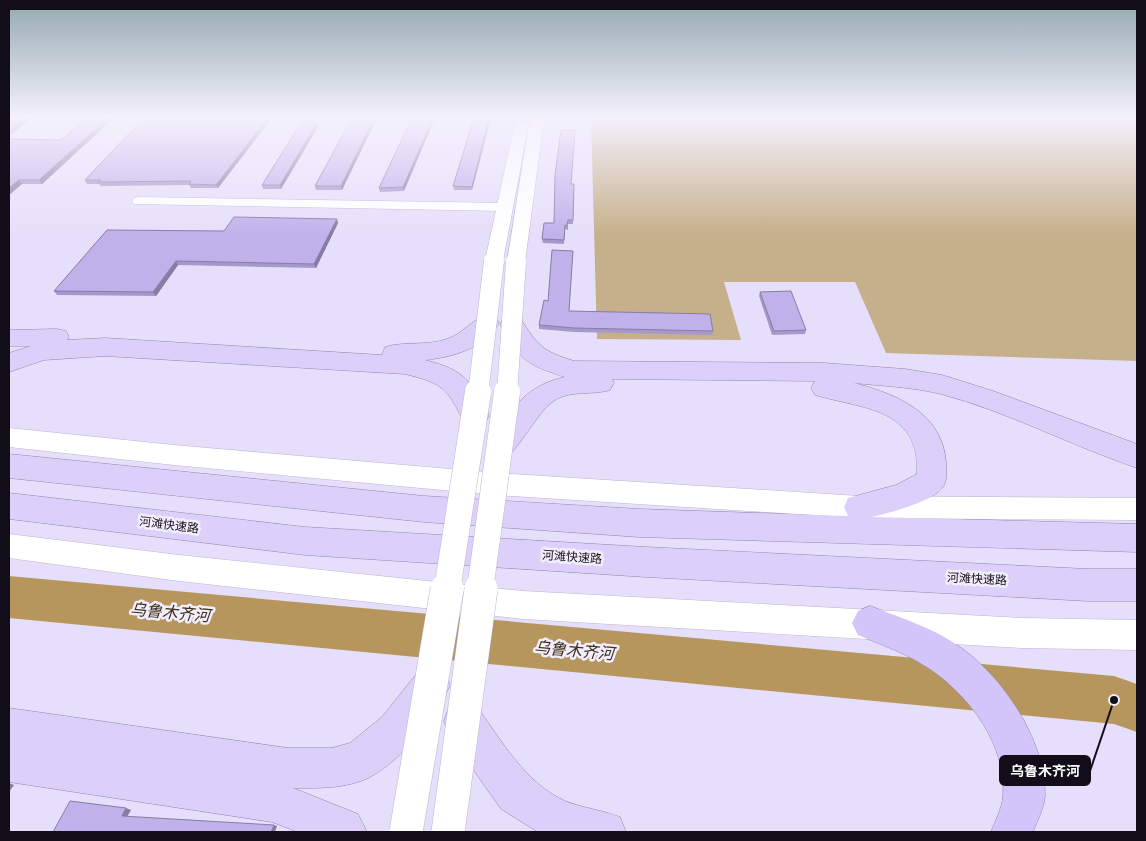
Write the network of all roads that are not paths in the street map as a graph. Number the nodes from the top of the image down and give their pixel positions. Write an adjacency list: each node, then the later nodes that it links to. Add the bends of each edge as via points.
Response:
1 (514, 157): 4 (street)
2 (528, 157): 5 (street)
3 (138, 201): 4 (street)
4 (504, 207): 5 (street)
5 (505, 262): 6 (street, bridge)
6 (499, 324): 8 (highway, via 456,345 416,353); 10 (highway, via 538,359 574,370); 11 (street, bridge); 13 (street, bridge, via 509,378)
7 (9, 338): 8 (highway)
8 (109, 343): 9 (highway, via 48,350); 11 (highway, via 405,365 435,372 456,382 466,394)
9 (9, 363)
10 (797, 379): 13 (highway, via 578,383 547,392 524,414); 14 (highway, via 905,378 942,385); 17 (highway, via 876,398 908,418 925,436 932,460 931,481 902,496)
11 (475, 416): 24 (street, bridge)
12 (9, 437): 17 (street, via 496,484)
13 (501, 445): 25 (street, bridge)
14 (1137, 456)
15 (9, 466): 19 (highway, via 424,509 639,523)
16 (9, 506): 21 (highway, 河滩快速路, via 305,541 1088,585)
17 (859, 506): 18 (street)
18 (1137, 509)
19 (1137, 538)
20 (9, 546): 22 (street, via 523,605)
21 (1137, 584)
22 (870, 623): 23 (street, via 1022,633); 32 (highway, via 910,639 951,662 995,706 1021,764 1024,798)
23 (1137, 635)
24 (432, 684): 26 (highway, via 396,731 382,743 360,761 332,768 288,768); 29 (street, bridge)
25 (463, 721): 30 (street, bridge); 31 (highway, via 516,794 557,820)
26 (9, 727)
27 (9, 762): 28 (highway, via 272,801)
28 (346, 832)
29 (406, 832)
30 (448, 832)
31 (605, 832)
32 (1012, 832)

